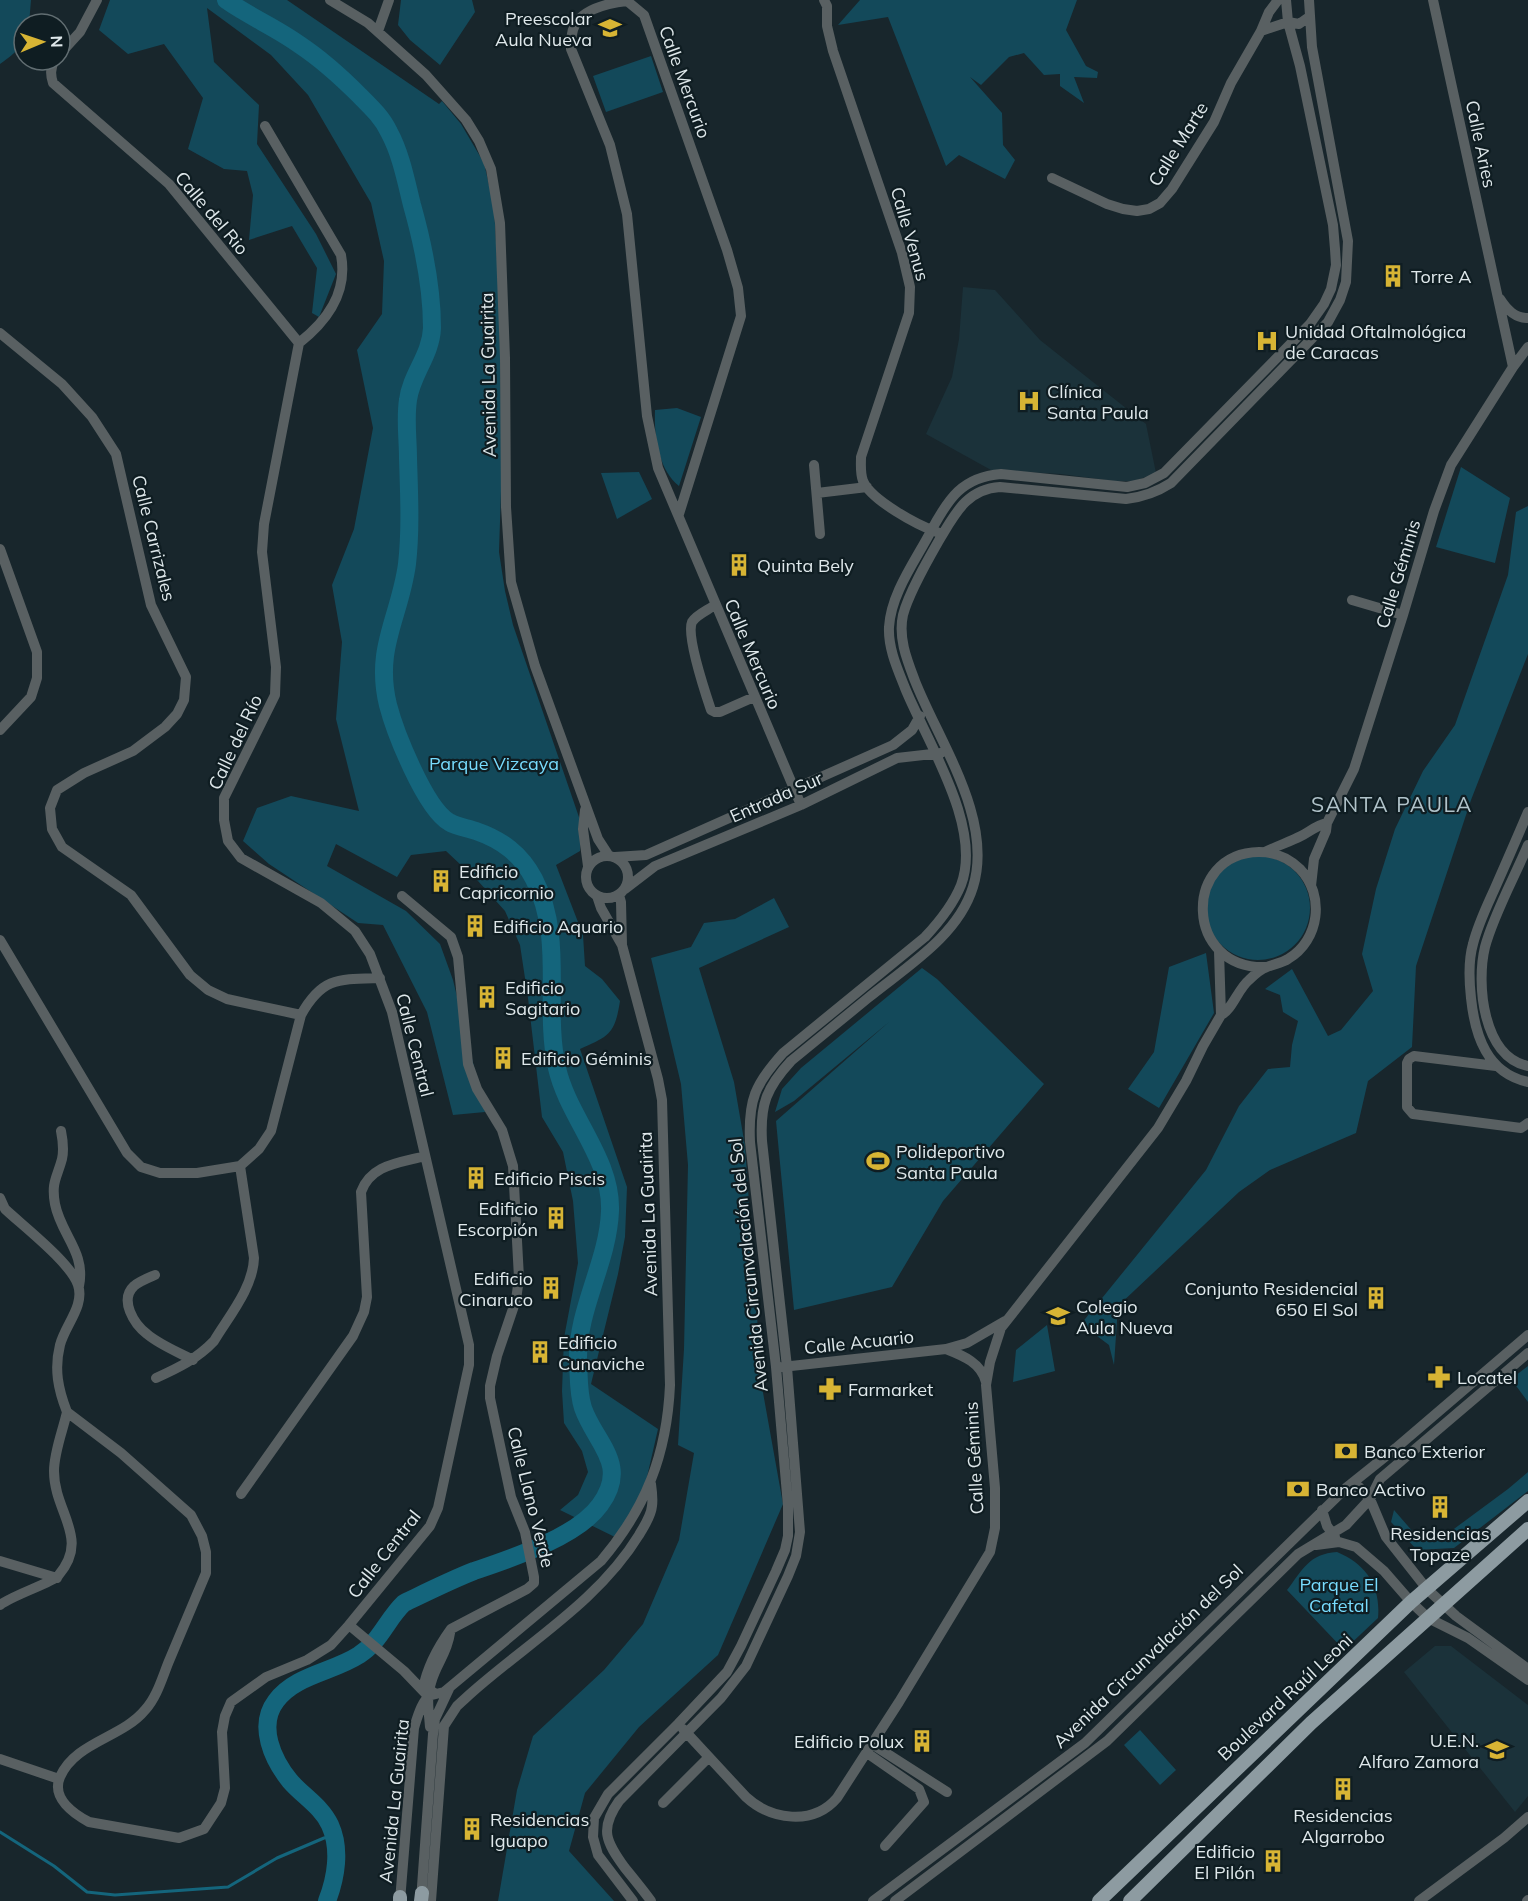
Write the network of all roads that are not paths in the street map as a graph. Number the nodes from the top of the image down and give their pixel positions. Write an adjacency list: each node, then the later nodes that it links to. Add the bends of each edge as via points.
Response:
1 (97, 0): 13 (street)
2 (330, 0): 11 (street, Avenida La Guairita)
3 (389, 0): 11 (street)
4 (1278, 0): 12 (street, Calle Marte)
5 (1286, 0): 10 (street, Avenida Circunvalación del Sol)
6 (1309, 0): 9 (street, Avenida Circunvalación del Sol)
7 (1433, 0): 17 (street, Calle Aries)
8 (827, 2): 24 (street, Calle Venus, via 827,26 834,51 910,287 909,314 861,457 860,470)
9 (1309, 17): 10 (street, via 1299,24); 29 (street, Avenida Circunvalación del Sol, via 1348,241 1346,282 1328,322 1172,483 1149,495 1126,500 991,488 966,500)
10 (1288, 22): 12 (street); 27 (street, Avenida Circunvalación del Sol, via 1299,58 1334,233 1334,280 1317,315 1164,473 1127,487 990,475 958,490)
11 (378, 31): 42 (street, Avenida La Guairita, via 426,75 466,120 494,180 500,223 511,582 535,666)
12 (1261, 31): 16 (street, Calle Marte, via 1214,122 1160,203 1149,209 1123,209)
13 (72, 41)
14 (51, 72): 20 (street, Calle del Rio, via 53,83 169,184)
15 (265, 126): 20 (street, via 341,255 339,291 332,310)
16 (1052, 178)
17 (1498, 296): 18 (street, via 1509,311); 22 (street, Calle Aries)
18 (1528, 318)
19 (0, 333): 58 (street, Calle Carrizales, via 62,384 92,417 116,454 151,605 186,677 184,699 165,727 133,751 57,790 50,808 52,829 62,847 131,896 190,975 208,990 227,999)
20 (299, 343): 57 (street, Calle del Río, via 261,552 276,667 275,694 224,798 224,820 228,841 242,858 321,903 355,931)
21 (1528, 347): 22 (street, Calle Géminis)
22 (1514, 367): 33 (street, Calle Géminis, via 1451,465)
23 (814, 465): 25 (street)
24 (867, 487): 25 (street); 27 (street, via 887,504)
25 (817, 493): 28 (street)
26 (678, 514): 26 (street, Calle Mercurio, via 741,316 738,288 644,15 627,1 617,2 591,11 575,24 571,49 610,145 627,214 647,416 658,468); 32 (street, Calle Mercurio)
27 (932, 530): 29 (street); 36 (street, Avenida Circunvalación del Sol, via 896,599 889,627 892,655)
28 (820, 534)
29 (943, 534): 35 (street, Avenida Circunvalación del Sol, via 907,604 902,627 904,652)
30 (0, 549): 37 (street, via 37,652 37,678 31,697)
31 (1352, 600): 33 (street)
32 (715, 605): 34 (street, Calle Mercurio); 34 (street, via 696,618 691,627 699,675 711,710 720,712)
33 (1403, 615): 44 (street, Calle Géminis, via 1354,769)
34 (754, 697): 40 (street, Calle Mercurio)
35 (928, 711): 36 (street, Entrada Sur); 38 (street, Avenida Circunvalación del Sol)
36 (918, 720): 39 (street, Avenida Circunvalación del Sol); 40 (street, Entrada Sur, via 893,745)
37 (0, 730)
38 (946, 750): 39 (street, Entrada Sur); 65 (street, Avenida Circunvalación del Sol, via 976,829 976,872 970,894 958,916 932,946 791,1061 777,1077 764,1104)
39 (935, 755): 41 (street, Entrada Sur, via 897,758); 66 (street, Avenida Circunvalación del Sol, via 965,832 965,870 956,896 925,937 768,1070 754,1094)
40 (794, 789): 41 (street, Calle Mercurio); 47 (street, Entrada Sur, via 646,855)
41 (801, 805): 50 (street, Entrada Sur, via 655,866)
42 (586, 806): 47 (street, Avenida La Guairita, via 598,839); 48 (street, Avenida La Guairita, via 583,829)
43 (1528, 812): 60 (street, via 1470,955 1477,1034)
44 (1327, 823): 46 (street); 49 (street, Calle Géminis, via 1314,859)
45 (1528, 845): 61 (street, via 1490,933 1483,967 1493,1037 1508,1057)
46 (1265, 852): 49 (street, via 1296,866); 55 (street, via 1231,860 1221,866 1207,885 1203,920)
47 (612, 857): 48 (street, via 597,858); 50 (street, Avenida La Guairita, via 628,873)
48 (588, 867): 52 (street, Avenida La Guairita, via 586,883)
49 (1311, 886): 56 (street, Calle Géminis, via 1316,909 1312,933 1288,959)
50 (622, 892): 52 (street, via 606,899); 54 (street, Avenida La Guairita)
51 (402, 896): 103 (street, Calle Llano Verde, via 451,937 455,946 468,1064 477,1089 502,1130 513,1166 519,1278 516,1300 496,1356 490,1398 510,1497 525,1532 534,1583 451,1629 448,1647)
52 (597, 896): 54 (street, Avenida La Guairita)
53 (0, 940): 68 (street, via 127,1153 141,1167 160,1173 197,1173)
54 (622, 945): 84 (street, Avenida La Guairita, via 662,1100 670,1385 664,1442)
55 (1219, 951): 56 (street, via 1236,962); 59 (street)
56 (1266, 967): 59 (street, Calle Géminis, via 1247,981)
57 (380, 978): 58 (street, Calle Central, via 340,980 325,985); 67 (street, Calle Central, via 392,1012)
58 (301, 1015): 68 (street, Calle Central, via 271,1131)
59 (1221, 1015): 72 (street, Calle Géminis, via 1158,1128)
60 (1496, 1066): 62 (street); 63 (street, via 1414,1056 1407,1063 1407,1107 1413,1114 1521,1128)
61 (1528, 1066)
62 (1528, 1082)
63 (1528, 1124)
64 (62, 1131): 71 (street, via 63,1151 53,1191 63,1228 79,1258)
65 (762, 1141): 66 (street); 79 (street, Avenida Circunvalación del Sol)
66 (750, 1142): 78 (street, Avenida Circunvalación del Sol)
67 (425, 1156): 86 (street, via 382,1168 365,1180 361,1192 367,1297 364,1312 353,1336); 99 (street, Calle Central, via 469,1345 469,1365 438,1508 430,1526)
68 (240, 1166): 77 (street, via 254,1270 214,1341)
69 (0, 1198): 71 (street, via 5,1209 69,1269)
70 (155, 1275): 77 (street, via 129,1293 133,1318 147,1334)
71 (79, 1287): 83 (street, via 77,1307 60,1344 56,1369)
72 (1005, 1321): 74 (street, Calle Acuario, via 967,1343); 82 (street, Calle Géminis, via 995,1343)
73 (1528, 1335): 76 (street, Avenida Circunvalación del Sol)
74 (946, 1349): 79 (street, Calle Acuario); 82 (street, via 979,1367)
75 (1528, 1353): 80 (street, Avenida Circunvalación del Sol)
76 (1502, 1357): 80 (street); 85 (street, Avenida Circunvalación del Sol)
77 (193, 1360): 81 (street)
78 (776, 1367): 79 (street, Calle Acuario); 106 (street, Avenida Circunvalación del Sol, via 789,1521 785,1550 726,1672)
79 (788, 1367): 107 (street, Avenida Circunvalación del Sol, via 800,1511 796,1556 746,1666)
80 (1511, 1368): 87 (street, Avenida Circunvalación del Sol, via 1380,1479)
81 (156, 1378)
82 (986, 1386): 109 (street, Calle Géminis, via 995,1488 995,1528 990,1552)
83 (67, 1412): 93 (street, via 54,1469 56,1493 73,1541 71,1555); 112 (street, via 191,1515 204,1544 206,1573 148,1706 134,1721 70,1762)
84 (651, 1484): 102 (street, Avenida La Guairita, via 628,1527 601,1561); 117 (street, Avenida La Guairita, via 649,1519 603,1583 469,1695 444,1726)
85 (1346, 1488): 87 (street, via 1359,1487); 89 (street, Avenida Circunvalación del Sol)
86 (241, 1494)
87 (1370, 1498): 91 (street, Avenida Circunvalación del Sol); 94 (street, via 1386,1536)
88 (1528, 1501): 94 (main road, Boulevard Raúl Leoni)
89 (1322, 1510): 91 (street); 104 (street, Avenida Circunvalación del Sol)
90 (1528, 1529): 97 (main road, Boulevard Raúl Leoni)
91 (1336, 1538): 95 (street, via 1356,1547); 105 (street, Avenida Circunvalación del Sol, via 1307,1547)
92 (0, 1561): 93 (street)
93 (57, 1578): 96 (street)
94 (1427, 1589): 95 (main road, Boulevard Raúl Leoni); 97 (street)
95 (1411, 1602): 98 (street); 123 (main road, Boulevard Raúl Leoni)
96 (0, 1605)
97 (1443, 1605): 98 (main road, Boulevard Raúl Leoni); 100 (street)
98 (1428, 1618): 101 (street, via 1468,1638); 124 (main road, Boulevard Raúl Leoni, via 1311,1723)
99 (349, 1625): 103 (street, Calle Central); 112 (street, via 331,1645 266,1677 231,1702 222,1732 225,1788 221,1803 204,1829 179,1838 89,1822 77,1816 62,1799 58,1793)
100 (1528, 1668)
101 (1528, 1680)
102 (450, 1685): 103 (street, Avenida La Guairita); 108 (street, Avenida La Guairita, via 435,1719)
103 (425, 1692): 108 (street); 118 (street, Avenida La Guairita, via 414,1728)
104 (1132, 1698): 105 (street); 121 (street, Avenida Circunvalación del Sol, via 1066,1758)
105 (1140, 1708): 122 (street, Avenida Circunvalación del Sol, via 1083,1760)
106 (678, 1724): 107 (street, Calle Géminis); 119 (street, Avenida Circunvalación del Sol, via 608,1794 594,1818 593,1837 598,1855)
107 (687, 1733): 110 (street, Calle Géminis); 120 (street, Avenida Circunvalación del Sol, via 619,1801 608,1823 610,1846)
108 (432, 1748): 117 (street, Avenida La Guairita)
109 (869, 1748): 110 (street, Calle Géminis, via 830,1806 801,1817 778,1815 756,1806); 113 (street); 116 (street, via 923,1795 924,1802)
110 (709, 1757): 114 (street)
111 (0, 1759): 112 (street)
112 (59, 1779)
113 (947, 1792)
114 (663, 1803)
115 (1528, 1817): 125 (street)
116 (885, 1845)
117 (424, 1899)
118 (400, 1900)
119 (633, 1901)
120 (651, 1901)
121 (873, 1901)
122 (895, 1901)
123 (1099, 1901)
124 (1130, 1901)
125 (1419, 1901)

